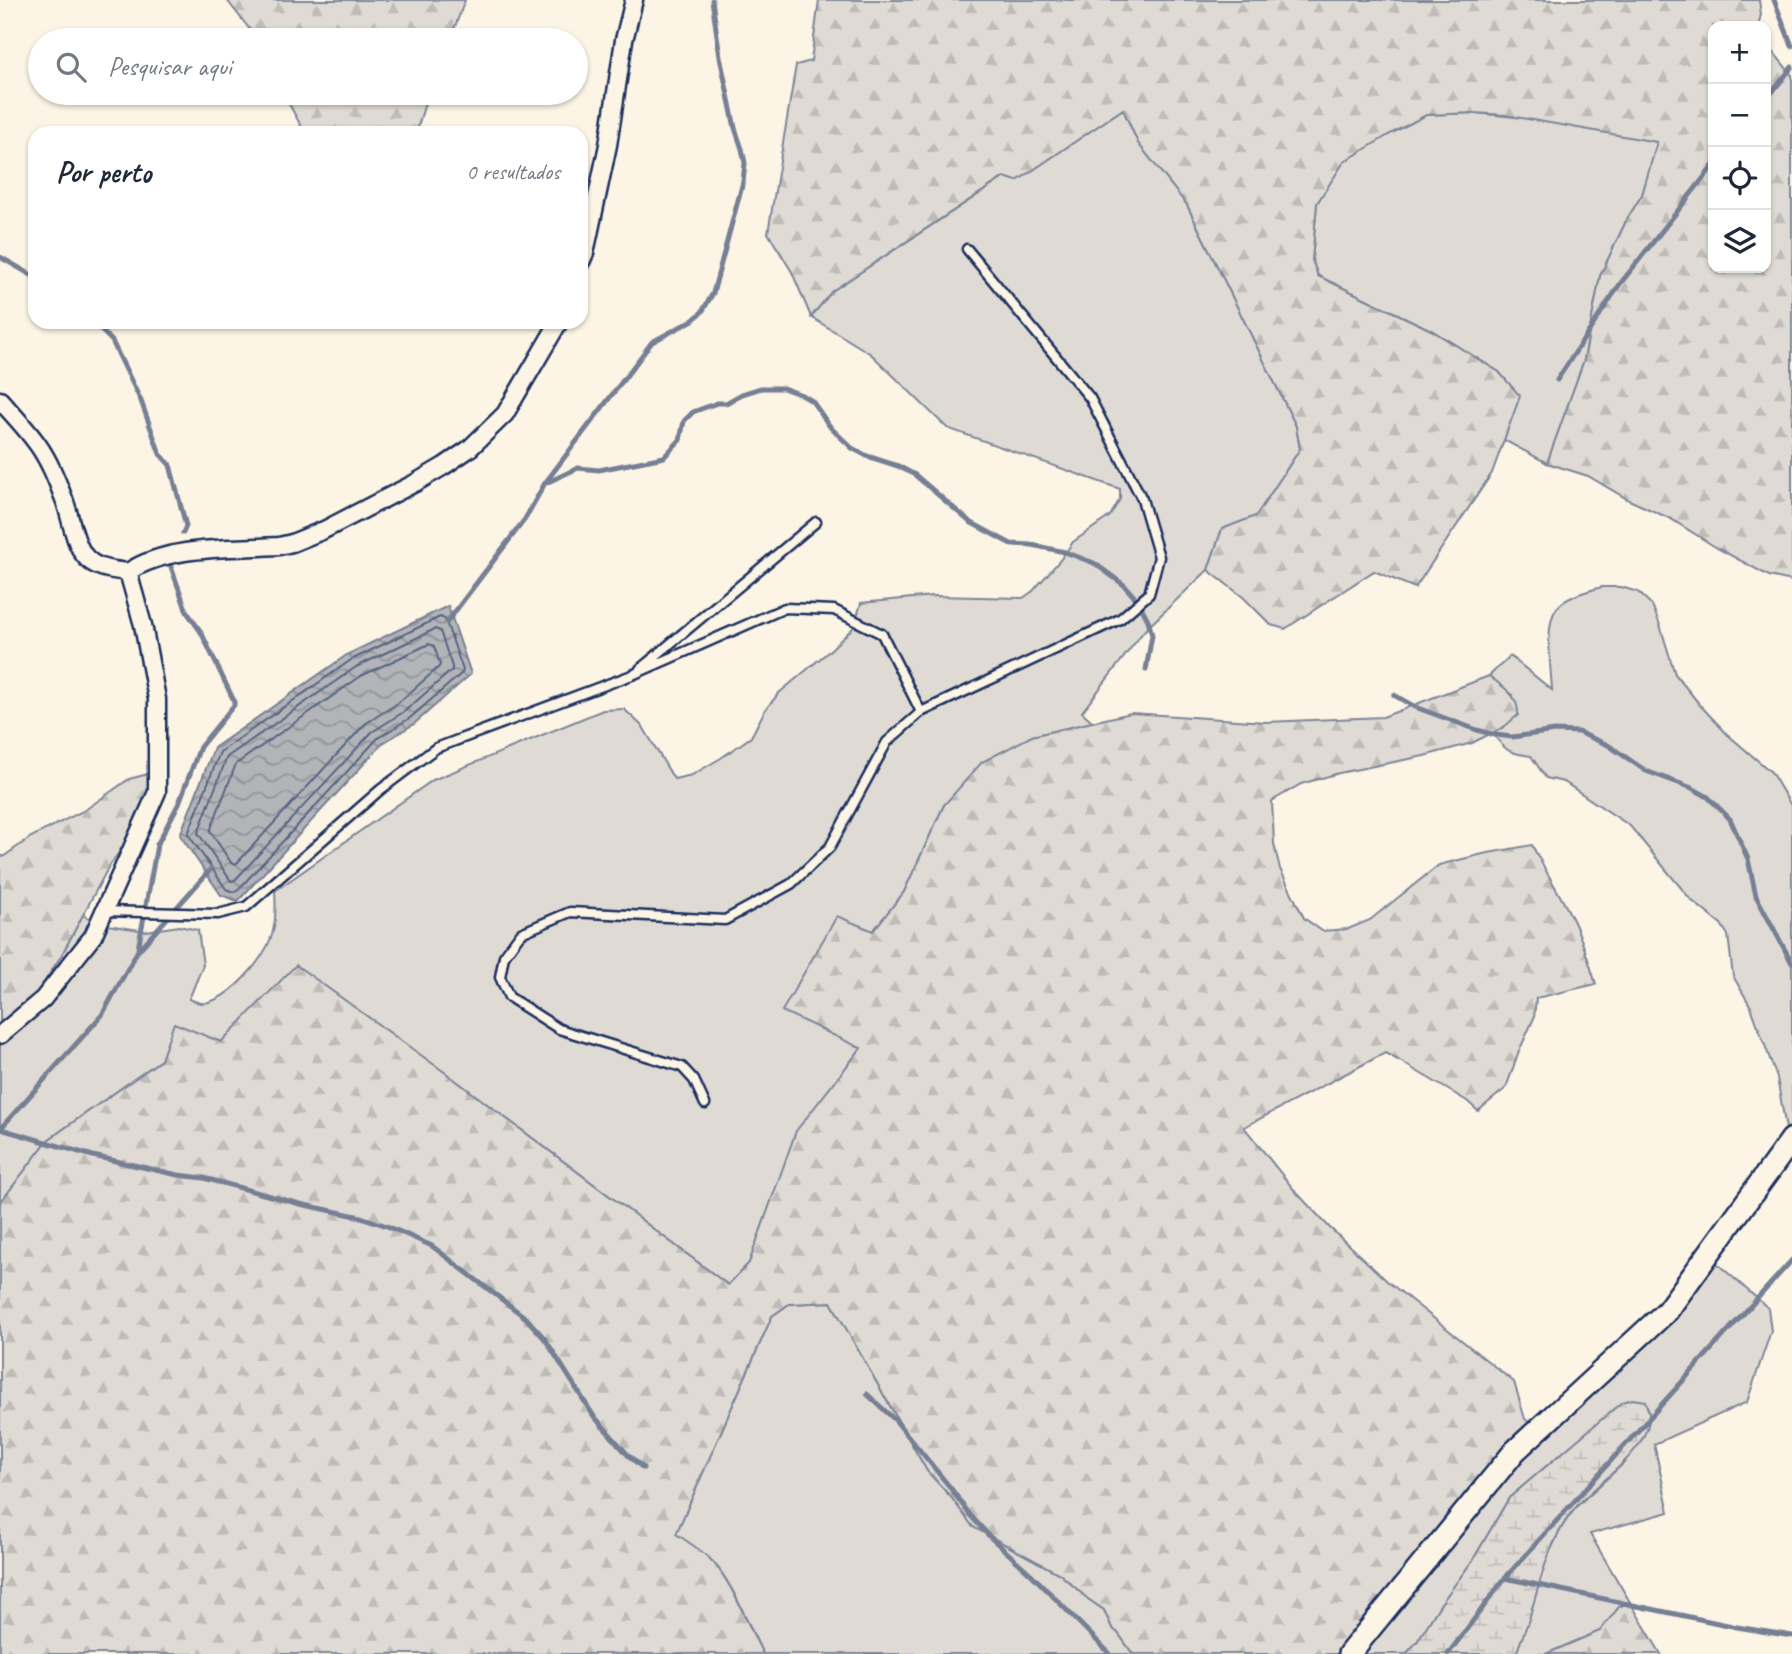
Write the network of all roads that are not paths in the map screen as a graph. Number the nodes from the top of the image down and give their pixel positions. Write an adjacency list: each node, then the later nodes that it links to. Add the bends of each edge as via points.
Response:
1 (634, 0): 2 (street)
2 (588, 239)
3 (967, 250): 9 (lane, via 1090,398 1142,499 1159,557 1149,594 1120,619)
4 (555, 329): 7 (street, via 505,414 444,466 292,543 164,555)
5 (0, 400): 7 (street, via 39,446 85,556 108,570)
6 (816, 522): 8 (lane)
7 (128, 572): 10 (street, via 157,699 157,792)
8 (632, 675): 9 (lane, via 785,608 834,610 882,634); 10 (lane, via 436,748 380,790 246,907 218,914)
9 (921, 712): 12 (lane, via 887,742 831,847 791,884 725,920 570,912 521,933 504,956 500,977 509,997 559,1028 682,1067)
10 (105, 911): 11 (street, via 93,936 43,999)
11 (0, 1035)
12 (705, 1104)
13 (1792, 1139): 14 (street, via 1667,1311 1515,1451)
14 (1349, 1654)

